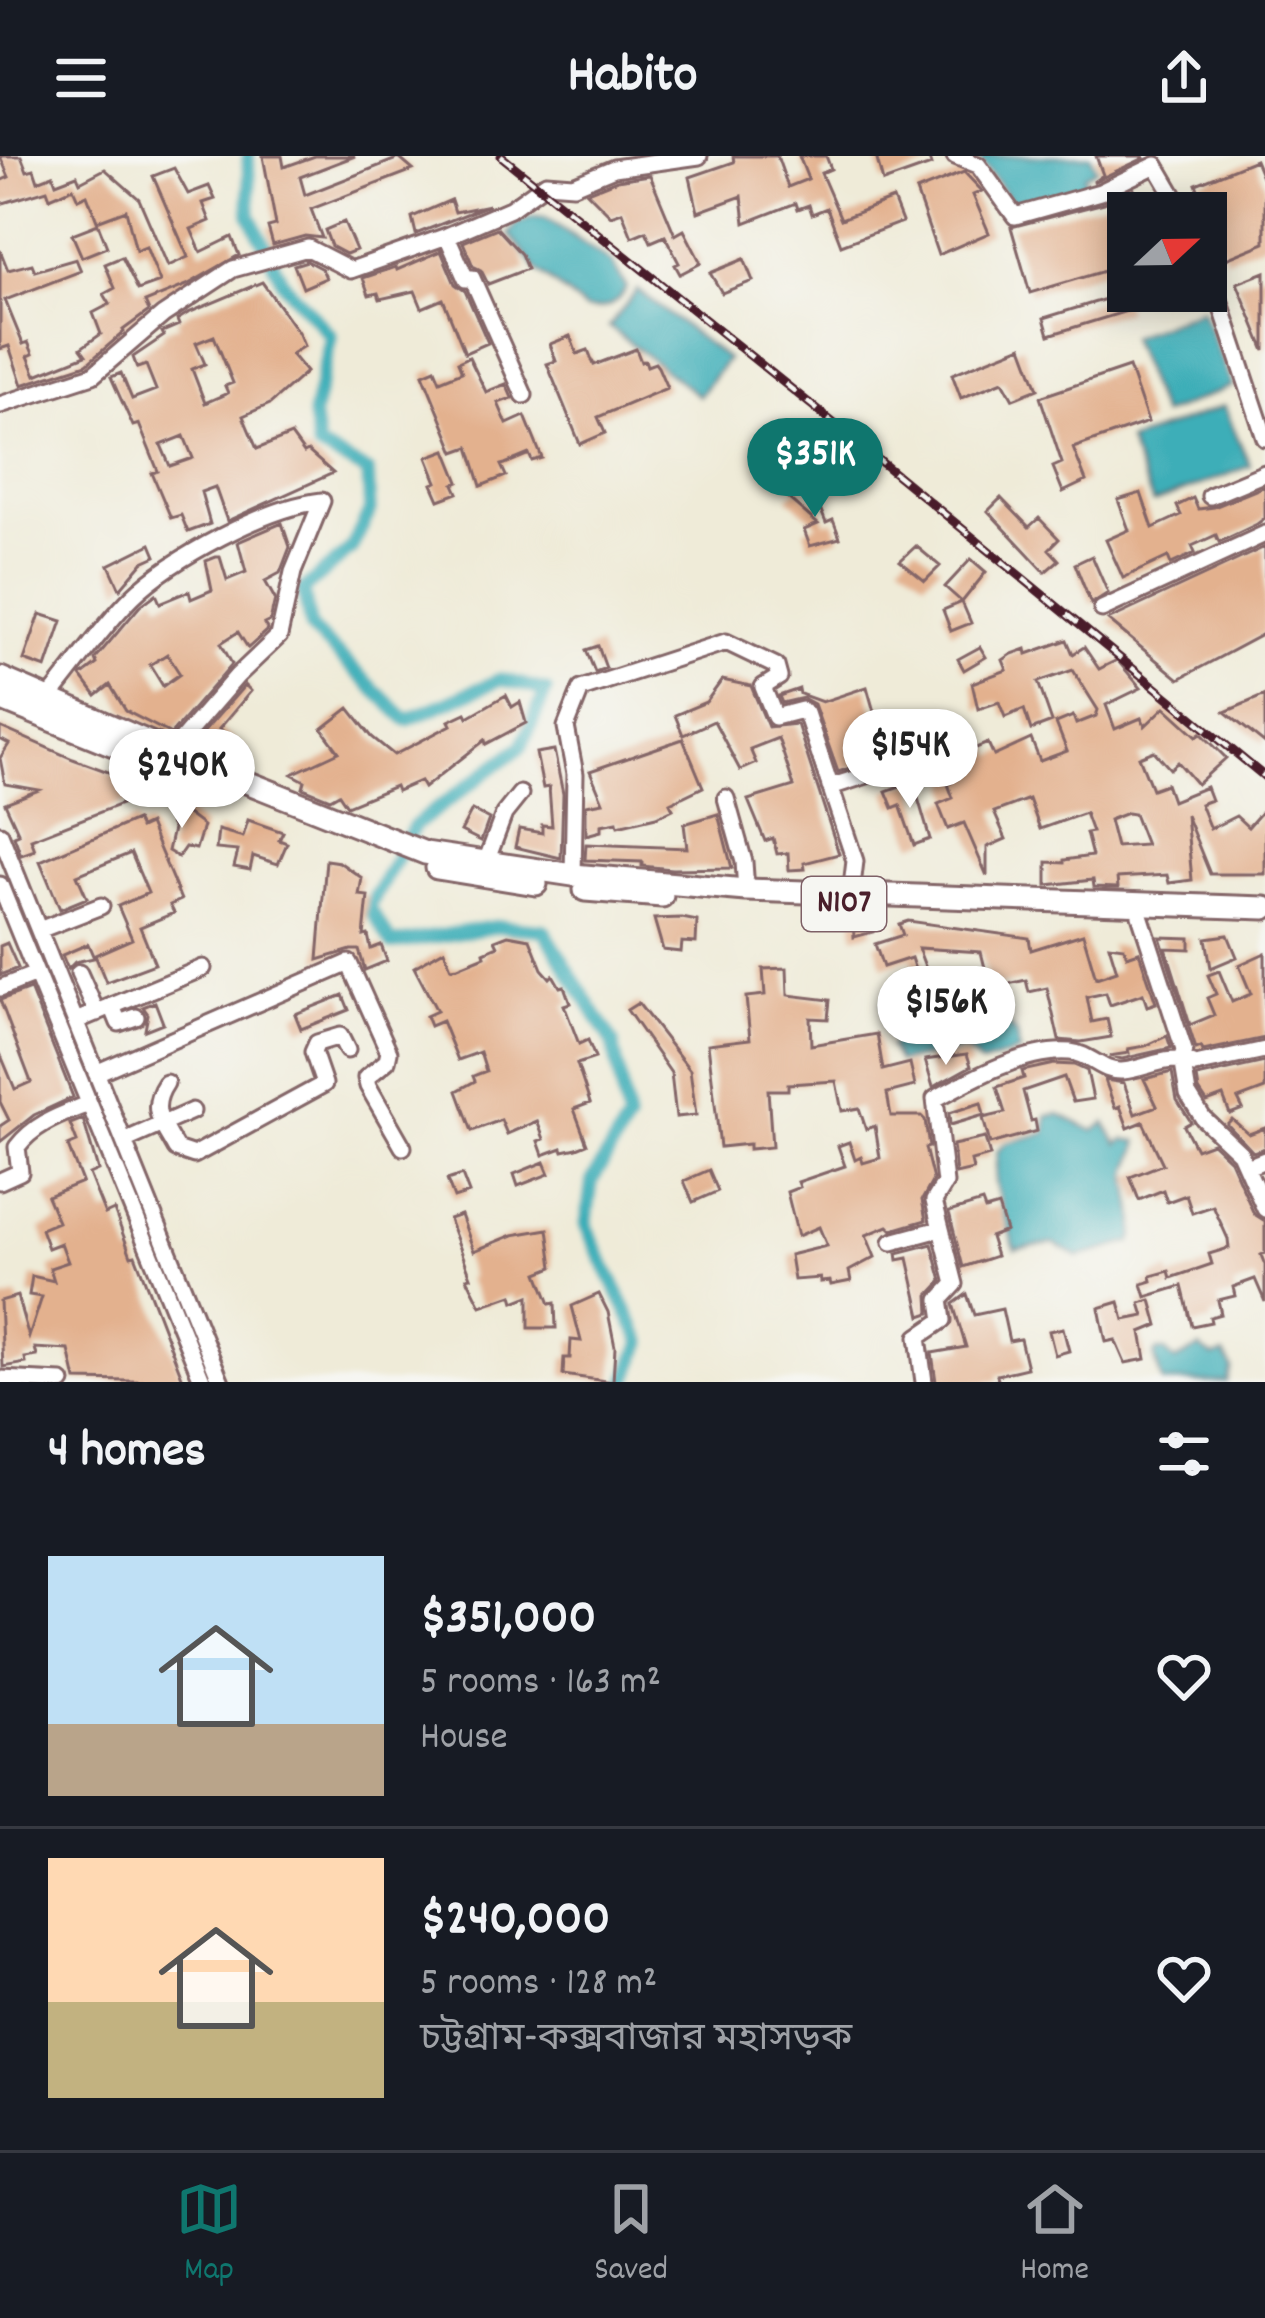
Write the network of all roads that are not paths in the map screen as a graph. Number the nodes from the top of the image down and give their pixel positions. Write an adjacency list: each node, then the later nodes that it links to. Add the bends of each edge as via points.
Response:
1 (699, 156): 6 (street, via 614,168 573,185 547,183)
2 (956, 156): 4 (street, via 978,165 1015,216 1100,192)
3 (1175, 156): 4 (street)
4 (1153, 161): 5 (street)
5 (1171, 192)
6 (447, 236): 8 (street); 9 (street, via 351,269 308,248 233,269 93,375)
7 (1223, 312): 10 (street)
8 (524, 395)
9 (0, 405)
10 (1265, 438)
11 (1265, 473): 12 (street)
12 (1210, 496)
13 (1265, 534): 14 (street)
14 (1102, 610)
15 (0, 677): 16 (highway, N107)
16 (49, 698): 18 (highway, N107); 18 (street, via 136,593 228,535 322,501 279,635)
17 (0, 699): 24 (highway, N107)
18 (171, 752): 24 (highway, N107)
19 (931, 754): 20 (street)
20 (830, 787): 27 (street, via 805,712 773,716 764,685 778,671 726,641 581,689 566,727); 30 (street, via 855,861)
21 (520, 794): 26 (street)
22 (726, 798): 29 (street)
23 (0, 835): 35 (street)
24 (382, 843): 25 (highway, N107)
25 (425, 859): 26 (highway, N107); 33 (highway, N107, via 475,876 623,894)
26 (486, 862): 27 (highway, N107)
27 (573, 874): 29 (highway, N107)
28 (0, 885): 38 (street)
29 (746, 890): 30 (highway, N107)
30 (851, 894): 32 (highway, N107)
31 (101, 907): 35 (street)
32 (1265, 908)
33 (1140, 915): 34 (highway, N107); 45 (street)
34 (1265, 921)
35 (39, 930): 42 (street)
36 (203, 968): 40 (street)
37 (79, 973): 40 (street)
38 (36, 974): 39 (street); 48 (street)
39 (0, 988)
40 (104, 1010): 41 (street, via 119,1023); 42 (street)
41 (136, 1017)
42 (76, 1022): 46 (street)
43 (347, 1050): 50 (street, via 338,1035 317,1043 324,1084 199,1154 180,1153)
44 (1265, 1050): 45 (street, via 1195,1066)
45 (1181, 1058): 54 (street, via 1188,1094); 57 (street, via 1121,1071 1069,1052 1048,1054 935,1099 945,1183 934,1201)
46 (96, 1073): 51 (street); 52 (street, via 349,963 389,1052 368,1086)
47 (166, 1083): 50 (street, via 155,1102)
48 (88, 1104): 55 (street, via 30,1132 17,1148 20,1172); 61 (street)
49 (192, 1111): 50 (street)
50 (162, 1124): 51 (street)
51 (124, 1141): 62 (street)
52 (403, 1147)
53 (1265, 1160): 54 (street)
54 (1247, 1167): 56 (street)
55 (0, 1181)
56 (1265, 1209)
57 (940, 1229): 58 (street); 63 (street, via 955,1285 940,1300 942,1322 918,1337)
58 (892, 1243)
59 (0, 1378): 60 (street)
60 (57, 1382)
61 (203, 1382)
62 (221, 1382)
63 (924, 1382)

